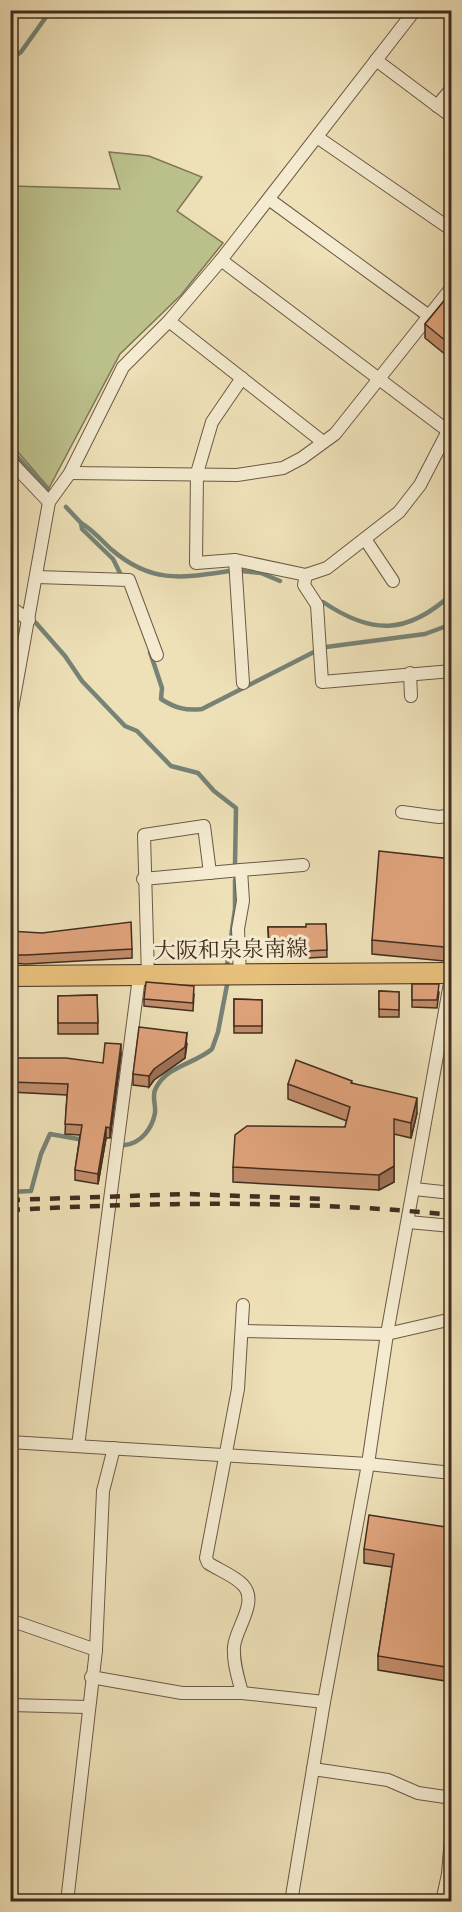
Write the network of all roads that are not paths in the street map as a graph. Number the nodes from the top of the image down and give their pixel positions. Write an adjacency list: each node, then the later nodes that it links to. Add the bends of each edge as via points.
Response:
1 (415, 10): 2 (street)
2 (376, 60): 4 (street); 6 (street)
3 (452, 88): 4 (street)
4 (437, 105): 5 (street)
5 (452, 117)
6 (317, 137): 7 (street); 8 (street)
7 (270, 200): 9 (street); 11 (street)
8 (452, 230)
9 (221, 260): 12 (street); 14 (street)
10 (452, 287): 11 (street)
11 (429, 316): 14 (street)
12 (169, 321): 13 (street); 18 (street, via 123,367)
13 (242, 378): 16 (street); 19 (street, via 212,422)
14 (380, 379): 15 (street); 16 (street, via 335,434)
15 (450, 432): 21 (street, via 399,512)
16 (323, 442): 19 (street, via 283,468 237,476)
17 (10, 461): 20 (street)
18 (70, 473): 19 (street); 20 (street)
19 (197, 473): 22 (street, via 196,563)
20 (49, 502): 24 (street)
21 (364, 539): 23 (street, via 327,568); 25 (street)
22 (235, 560): 23 (street); 31 (street)
23 (306, 575): 30 (street, via 304,585 316,605 322,682)
24 (37, 577): 27 (street); 28 (street, via 129,580)
25 (393, 581)
26 (10, 607): 27 (street)
27 (28, 620): 33 (street)
28 (157, 655)
29 (452, 672): 30 (street)
30 (410, 673): 32 (street)
31 (243, 683)
32 (411, 696)
33 (10, 720)
34 (402, 813): 35 (street, via 439,817)
35 (452, 814)
36 (303, 865): 37 (street)
37 (241, 870): 38 (street); 42 (street)
38 (210, 873): 39 (street); 39 (street, via 204,826 144,835)
39 (143, 879): 43 (street)
40 (451, 973): 42 (main road, 大阪和泉泉南線); 44 (street)
41 (10, 976): 43 (main road, 大阪和泉泉南線)
42 (240, 976): 43 (main road, 大阪和泉泉南線)
43 (143, 977): 53 (street)
44 (414, 1189): 45 (street); 46 (street)
45 (452, 1193)
46 (408, 1222): 47 (street); 51 (street)
47 (452, 1226)
48 (243, 1305): 50 (street)
49 (452, 1319): 51 (street)
50 (243, 1331): 51 (street); 55 (street)
51 (387, 1334): 56 (street)
52 (10, 1442): 53 (street)
53 (78, 1446): 54 (street)
54 (114, 1448): 55 (street); 59 (street, via 103,1491)
55 (226, 1456): 56 (street); 61 (street, via 206,1558 248,1593 249,1604 234,1644 234,1666)
56 (368, 1464): 57 (street); 62 (street)
57 (452, 1473)
58 (10, 1620): 59 (street)
59 (96, 1650): 60 (street)
60 (91, 1677): 61 (street, via 182,1693); 64 (street)
61 (242, 1692): 62 (street)
62 (324, 1702): 65 (street)
63 (10, 1705): 64 (street)
64 (87, 1707): 68 (street)
65 (313, 1769): 66 (street, via 388,1780 418,1792); 69 (street)
66 (452, 1798)
67 (452, 1825): 70 (street)
68 (67, 1902)
69 (291, 1902)
70 (442, 1902)

